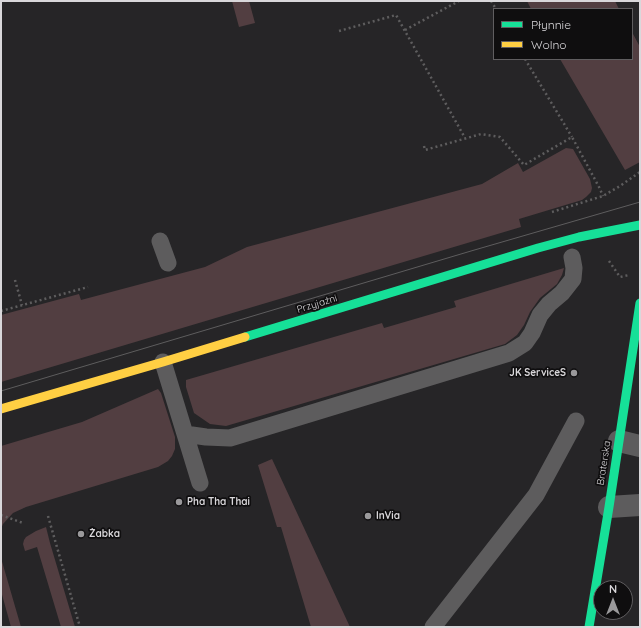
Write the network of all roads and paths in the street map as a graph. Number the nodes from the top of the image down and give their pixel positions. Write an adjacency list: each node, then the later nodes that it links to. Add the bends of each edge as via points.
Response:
1 (459, 1): 2 (path)
2 (405, 30): 3 (path, via 396,15); 6 (path)
3 (339, 31)
4 (527, 60): 5 (path)
5 (572, 137): 6 (path, via 524,165 500,137 480,134); 10 (path)
6 (465, 138): 7 (path, via 425,150)
7 (424, 146)
8 (640, 172): 9 (path)
9 (620, 186)
10 (603, 196)
11 (640, 225): 22 (street, Przyjaźni, via 538,248)
12 (160, 241): 15 (lane)
13 (572, 257): 25 (lane, via 573,279 540,314 525,343 509,353 230,438)
14 (606, 257): 16 (path, via 620,276)
15 (168, 263)
16 (629, 275)
17 (15, 280): 20 (path)
18 (88, 287): 20 (path)
19 (640, 303): 26 (street, Braterska)
20 (22, 305): 21 (path)
21 (1, 311)
22 (162, 362): 23 (street, Przyjaźni); 25 (lane)
23 (1, 409)
24 (576, 421): 35 (lane, via 536,495)
25 (185, 434): 28 (lane)
26 (619, 441): 27 (street); 30 (street, Braterska)
27 (640, 446)
28 (200, 483)
29 (640, 505): 30 (street)
30 (609, 507): 36 (street, Braterska)
31 (1, 515): 33 (path)
32 (48, 516): 34 (path)
33 (23, 523)
34 (80, 627)
35 (433, 627)
36 (589, 627)

